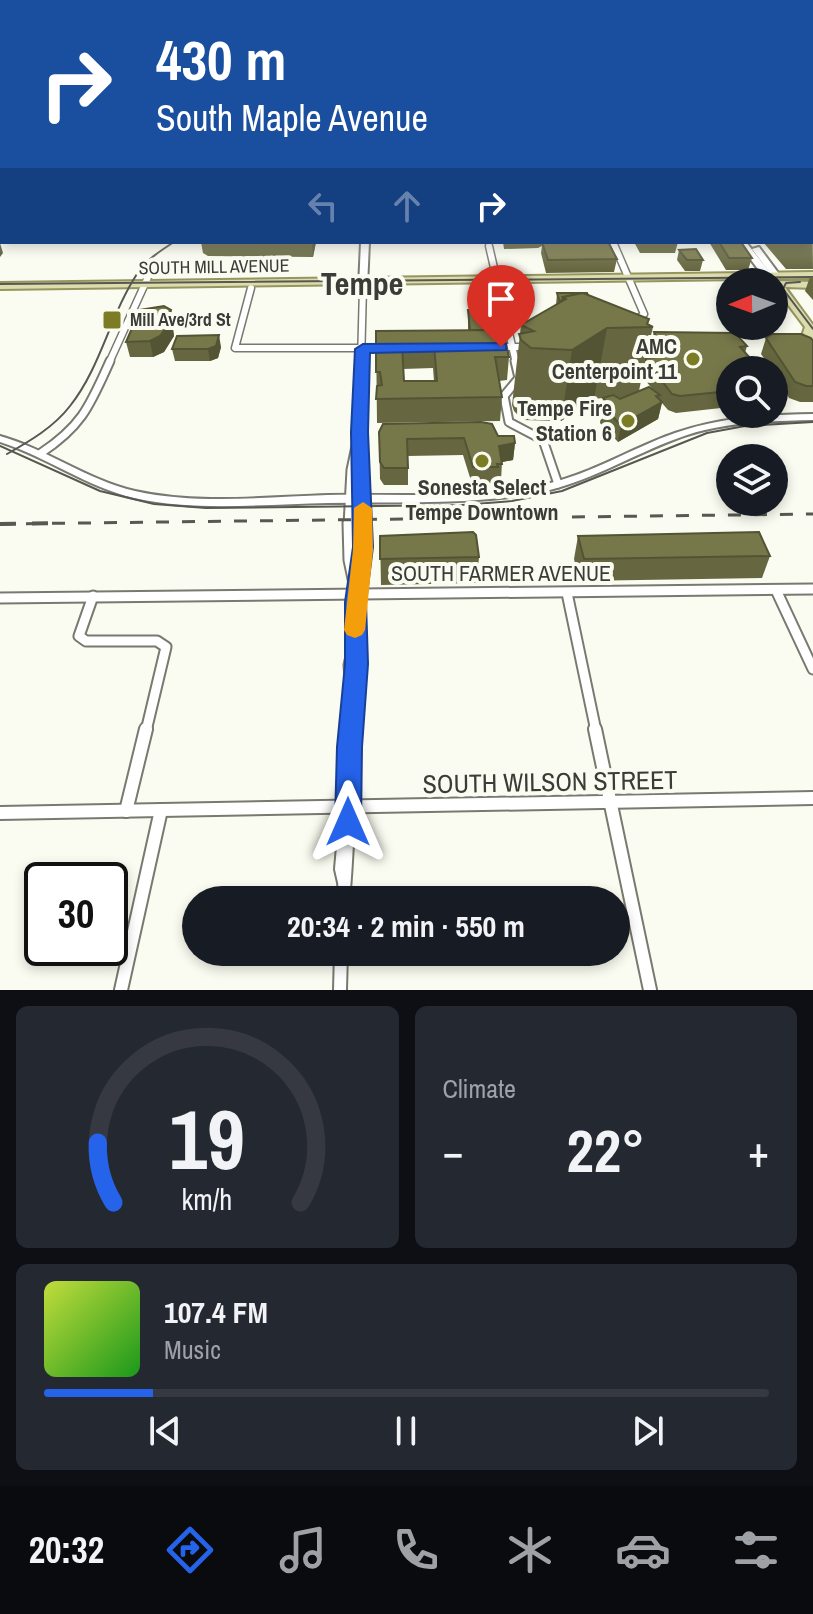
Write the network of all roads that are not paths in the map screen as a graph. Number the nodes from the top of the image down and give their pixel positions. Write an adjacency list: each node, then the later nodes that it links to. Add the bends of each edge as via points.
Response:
1 (365, 244): 16 (street)
2 (614, 244): 11 (street)
3 (744, 244): 7 (street)
4 (752, 244): 8 (street)
5 (489, 246): 14 (street)
6 (154, 264): 19 (street)
7 (762, 268)
8 (770, 268)
9 (813, 275): 10 (main road, SOUTH MILL AVENUE)
10 (788, 280)
11 (631, 282): 12 (main road, SOUTH MILL AVENUE); 14 (main road, SOUTH MILL AVENUE); 17 (main road, SOUTH MILL AVENUE); 23 (street, via 644,314)
12 (716, 282)
13 (275, 283): 16 (main road, SOUTH MILL AVENUE); 19 (main road, SOUTH MILL AVENUE); 21 (main road)
14 (498, 283): 16 (main road, SOUTH MILL AVENUE); 27 (street)
15 (788, 283): 18 (main road, SOUTH MILL AVENUE)
16 (363, 284): 21 (main road, SOUTH MILL AVENUE); 30 (street)
17 (716, 284)
18 (813, 285)
19 (144, 286): 20 (main road, SOUTH MILL AVENUE); 21 (main road, SOUTH MILL AVENUE); 34 (street, via 86,414)
20 (0, 288)
21 (251, 288): 30 (street, via 235,348)
22 (788, 299): 24 (main road)
23 (624, 328)
24 (811, 328): 25 (main road)
25 (813, 340)
26 (485, 347): 27 (street)
27 (512, 347): 28 (street); 35 (street, via 519,378 505,393 509,422 543,440)
28 (539, 347)
29 (390, 348): 30 (street)
30 (363, 349): 32 (street)
31 (813, 417): 35 (street, via 747,420 696,430)
32 (360, 432): 36 (street); 37 (street)
33 (0, 439): 34 (street)
34 (41, 453): 36 (street, via 97,483 162,498)
35 (558, 484): 37 (street, via 496,496)
36 (350, 498): 37 (street); 41 (street, via 351,581)
37 (363, 498): 41 (street)
38 (813, 589): 39 (street, SOUTH FARMER AVENUE)
39 (776, 590): 40 (street, SOUTH FARMER AVENUE); 44 (street)
40 (567, 593): 41 (street, SOUTH FARMER AVENUE); 46 (street)
41 (356, 594): 42 (street, SOUTH FARMER AVENUE); 47 (street)
42 (93, 596): 43 (street, SOUTH FARMER AVENUE); 49 (street, via 79,636 86,641 157,641 166,647)
43 (0, 598)
44 (813, 669)
45 (813, 798): 46 (street, SOUTH WILSON STREET)
46 (611, 803): 47 (street, SOUTH WILSON STREET); 55 (street)
47 (347, 808): 48 (street, SOUTH WILSON STREET); 51 (street)
48 (161, 810): 49 (street, SOUTH WILSON STREET); 53 (street)
49 (126, 811): 50 (street, SOUTH WILSON STREET)
50 (0, 813)
51 (344, 886)
52 (341, 966): 54 (street)
53 (121, 990)
54 (340, 990)
55 (650, 990)

